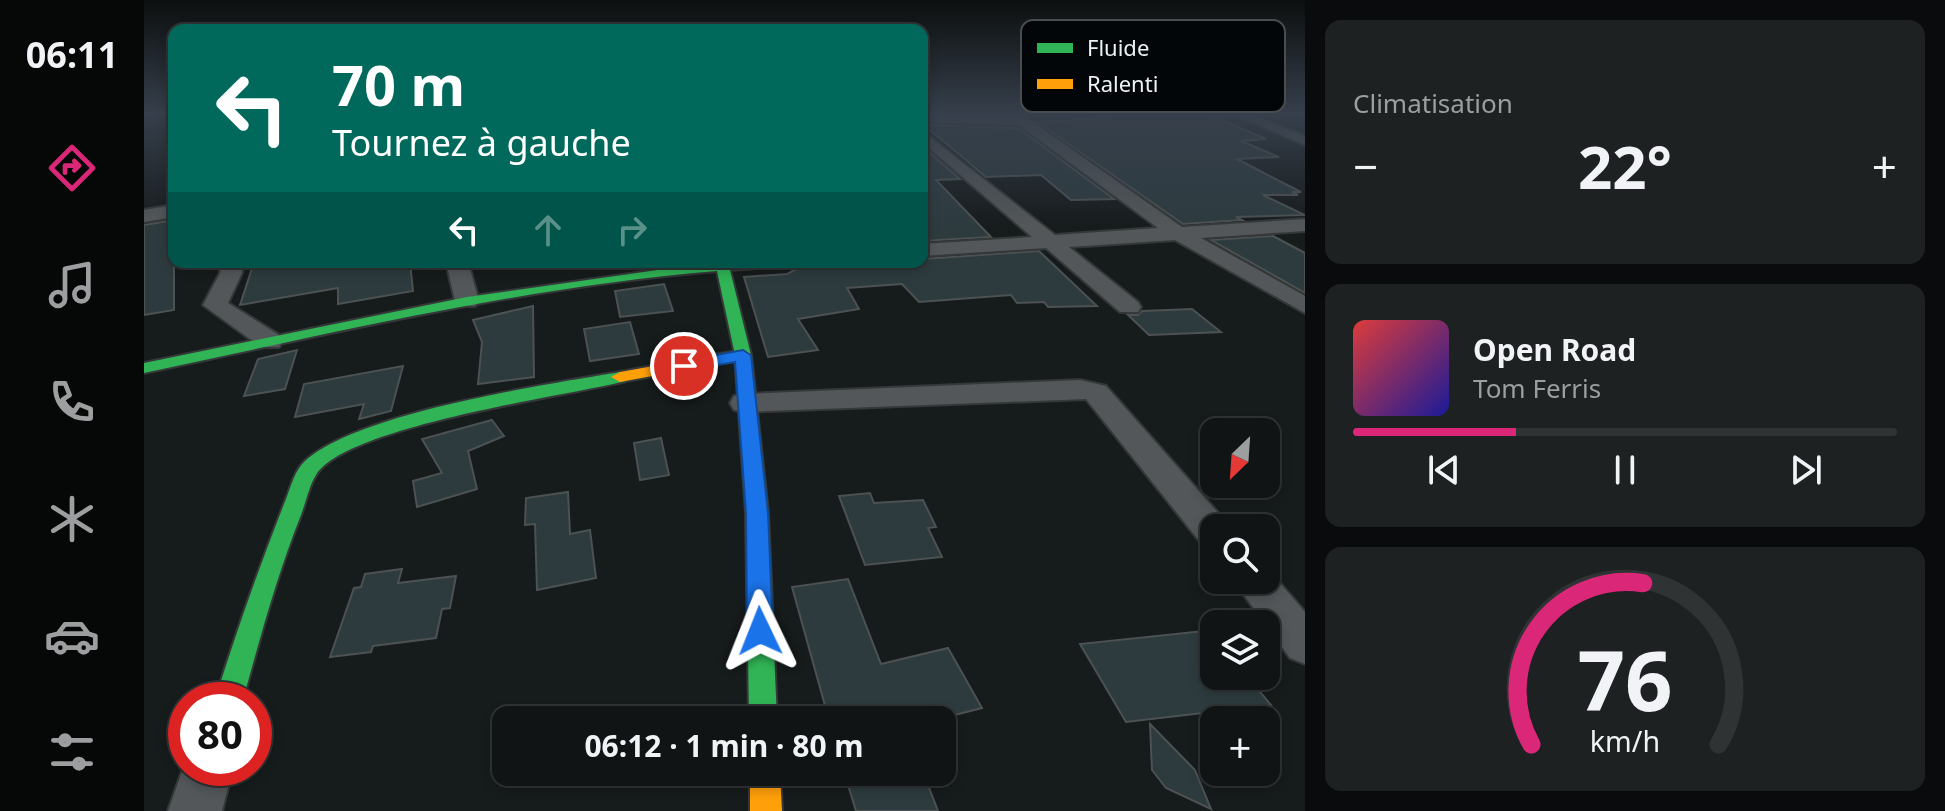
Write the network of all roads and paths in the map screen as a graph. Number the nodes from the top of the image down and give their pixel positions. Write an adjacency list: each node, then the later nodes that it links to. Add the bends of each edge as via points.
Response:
1 (942, 152): 7 (street)
2 (1065, 152): 6 (street)
3 (168, 212): 4 (street)
4 (144, 216)
5 (1305, 225): 6 (street)
6 (1176, 232): 7 (street); 14 (street)
7 (1051, 242): 8 (street); 15 (street)
8 (928, 250)
9 (231, 268): 16 (street, via 215,305)
10 (459, 268): 13 (street)
11 (695, 268): 13 (main road)
12 (723, 268): 17 (main road)
13 (467, 301): 16 (main road)
14 (1305, 306)
15 (1129, 307)
16 (270, 341): 18 (main road)
17 (743, 355): 19 (main road); 23 (main road, via 595,381 372,433 333,449 313,465 275,547)
18 (144, 368)
19 (745, 403): 20 (street, via 1096,392); 24 (main road, via 757,513)
20 (1200, 516)
21 (1264, 594): 22 (street)
22 (1305, 644)
23 (234, 682)
24 (763, 706)
25 (203, 786): 27 (street)
26 (765, 786): 28 (main road)
27 (195, 811)
28 (766, 811)

